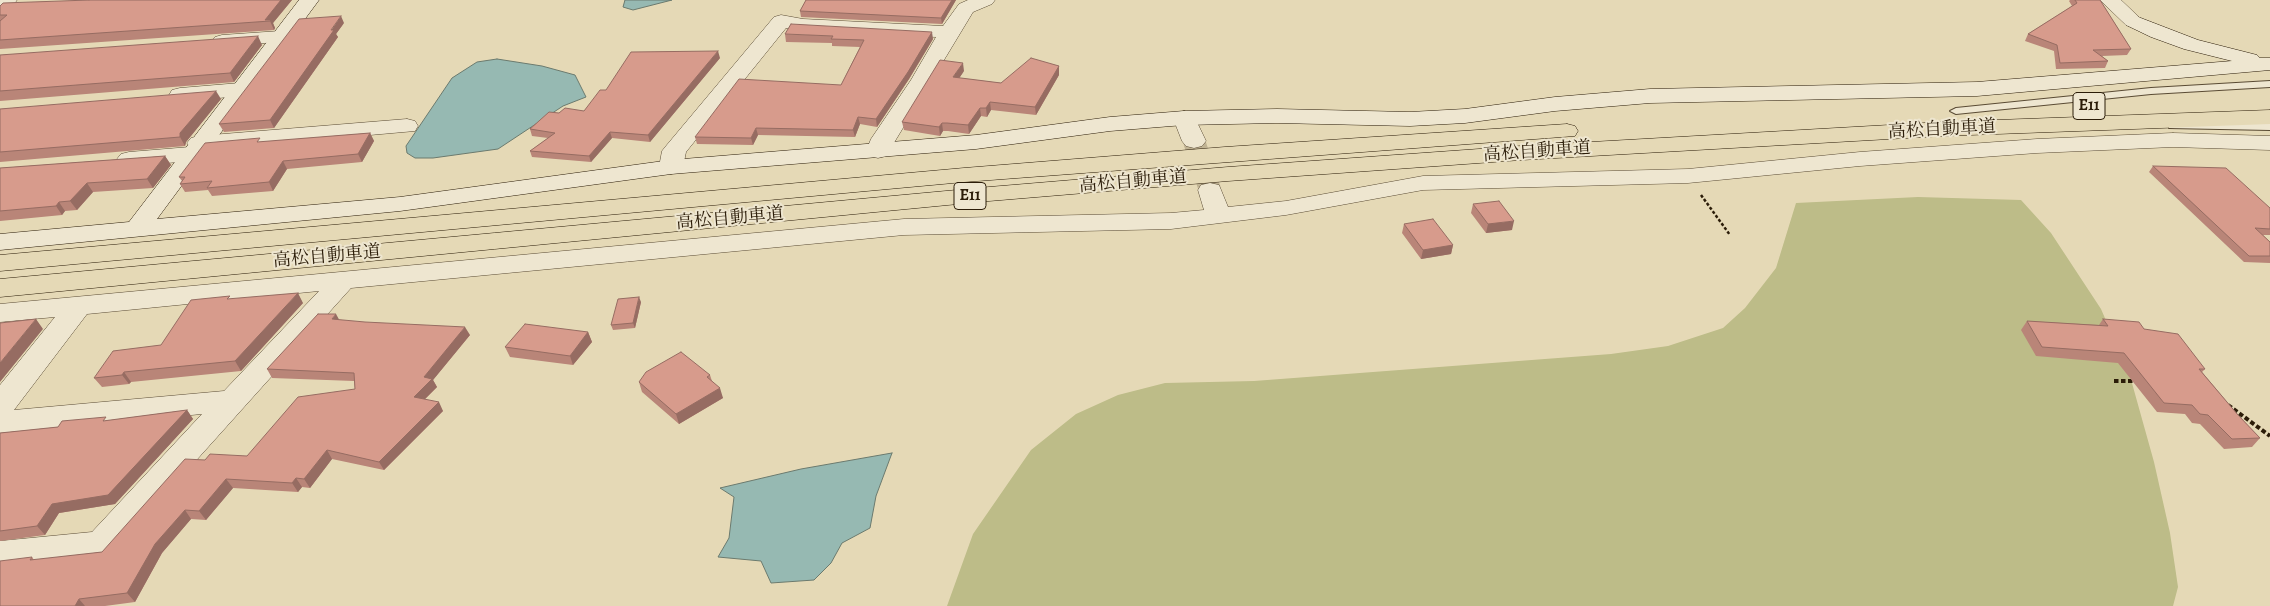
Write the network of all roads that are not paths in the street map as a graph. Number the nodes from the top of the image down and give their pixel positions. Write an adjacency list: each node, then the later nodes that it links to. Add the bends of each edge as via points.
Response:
1 (7, 0): 6 (street)
2 (309, 0): 9 (street)
3 (985, 0): 8 (street, via 966,8)
4 (2110, 0): 11 (street, via 2133,21 2158,33 2191,45 2242,56)
5 (30, 3): 6 (street)
6 (0, 4)
7 (781, 10): 8 (street, via 803,25); 26 (street, via 674,151)
8 (949, 32): 24 (street)
9 (280, 37): 10 (street); 12 (street)
10 (203, 42)
11 (2269, 70): 15 (lane, via 2151,91); 16 (street, via 1977,89 1650,96 1428,118)
12 (240, 90): 13 (street); 23 (street)
13 (164, 96)
14 (2270, 99): 15 (highway, 高松自動車道 / E11)
15 (1956, 111): 31 (highway, 高松自動車道 / E11, via 1505,134 1225,154)
16 (1184, 118): 21 (street); 24 (street)
17 (2270, 118): 18 (highway, 高松自動車道 / E11)
18 (2075, 124): 20 (lane); 33 (highway, 高松自動車道 / E11, via 1531,152 1219,174)
19 (407, 126): 23 (street)
20 (2270, 127)
21 (1194, 141)
22 (2270, 143): 28 (street, via 2173,140 2038,146 1688,176 1423,183 1286,208)
23 (195, 148): 25 (street); 29 (street)
24 (878, 151): 26 (street)
25 (105, 161)
26 (671, 167): 29 (street, via 400,204)
27 (1210, 190): 28 (street)
28 (1218, 216): 32 (street, via 1171,221 904,227)
29 (137, 229): 30 (street)
30 (0, 242)
31 (0, 262)
32 (343, 280): 34 (street); 36 (street)
33 (0, 288)
34 (78, 306): 35 (street); 37 (street)
35 (0, 313)
36 (232, 401): 38 (street); 39 (street, via 101,544)
37 (0, 406)
38 (0, 422)
39 (0, 556)

